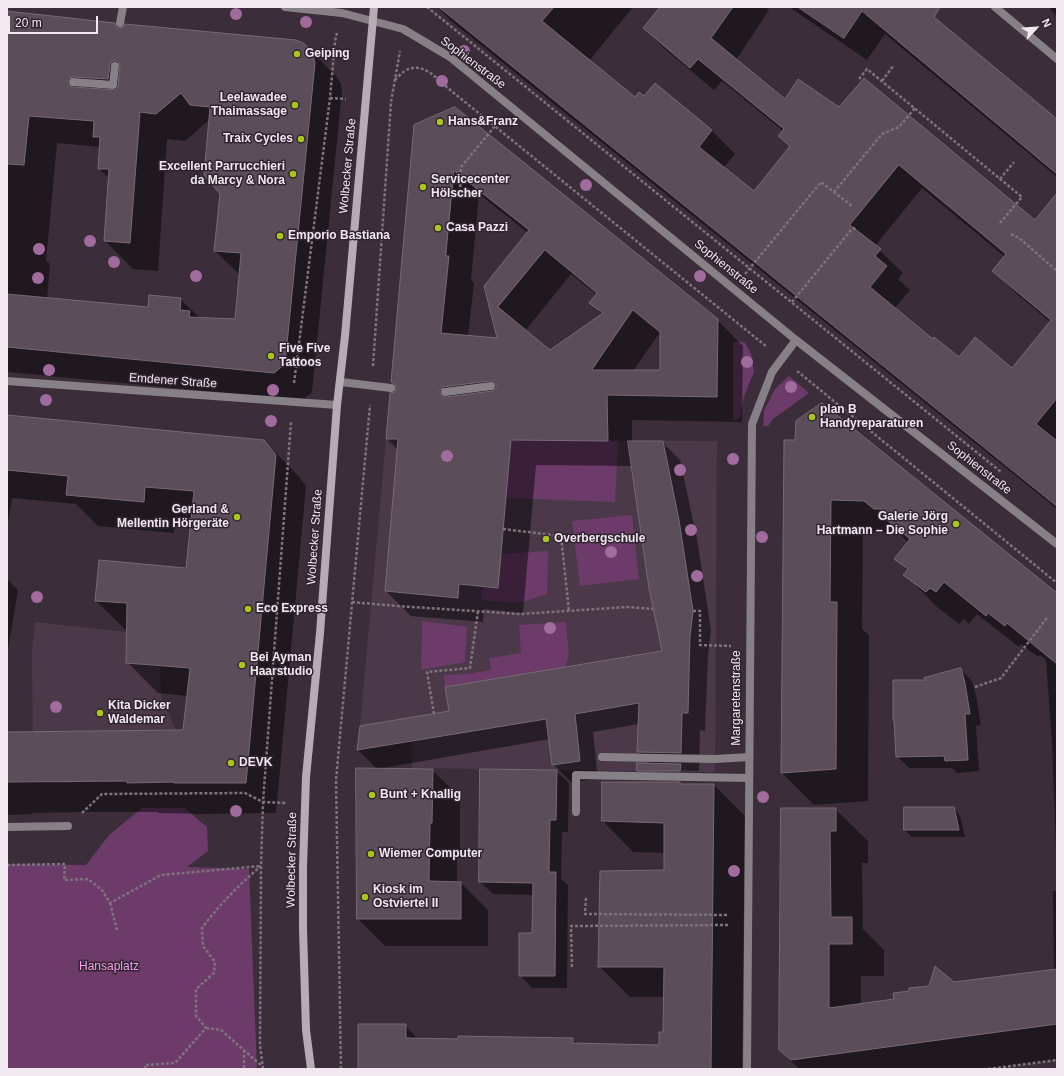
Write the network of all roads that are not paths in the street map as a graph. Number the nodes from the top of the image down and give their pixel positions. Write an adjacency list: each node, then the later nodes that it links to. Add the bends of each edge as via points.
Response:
1 (123, 7): 6 (street)
2 (285, 7): 5 (street, Sophienstraße, via 342,13)
3 (374, 7): 5 (main road, Wolbecker Straße)
4 (995, 7): 7 (street)
5 (372, 21): 10 (street, Sophienstraße, via 403,29 450,57); 12 (main road, Wolbecker Straße)
6 (120, 23)
7 (1057, 59)
8 (115, 66): 9 (street, via 113,85)
9 (73, 82)
10 (796, 340): 17 (street, Sophienstraße); 19 (street, Margaretenstraße, via 772,372 752,424)
11 (7, 381): 16 (street, Emdener Straße)
12 (341, 382): 14 (street); 16 (main road, Wolbecker Straße)
13 (492, 386): 15 (street)
14 (391, 388)
15 (445, 392)
16 (337, 405): 24 (main road, Wolbecker Straße, via 306,777 303,928 306,1030)
17 (1057, 544)
18 (602, 757): 19 (street)
19 (749, 758): 20 (street, Margaretenstraße)
20 (749, 778): 21 (street, via 576,775); 25 (street, Margaretenstraße)
21 (576, 812)
22 (68, 826): 23 (street)
23 (7, 827)
24 (311, 1069)
25 (747, 1069)

